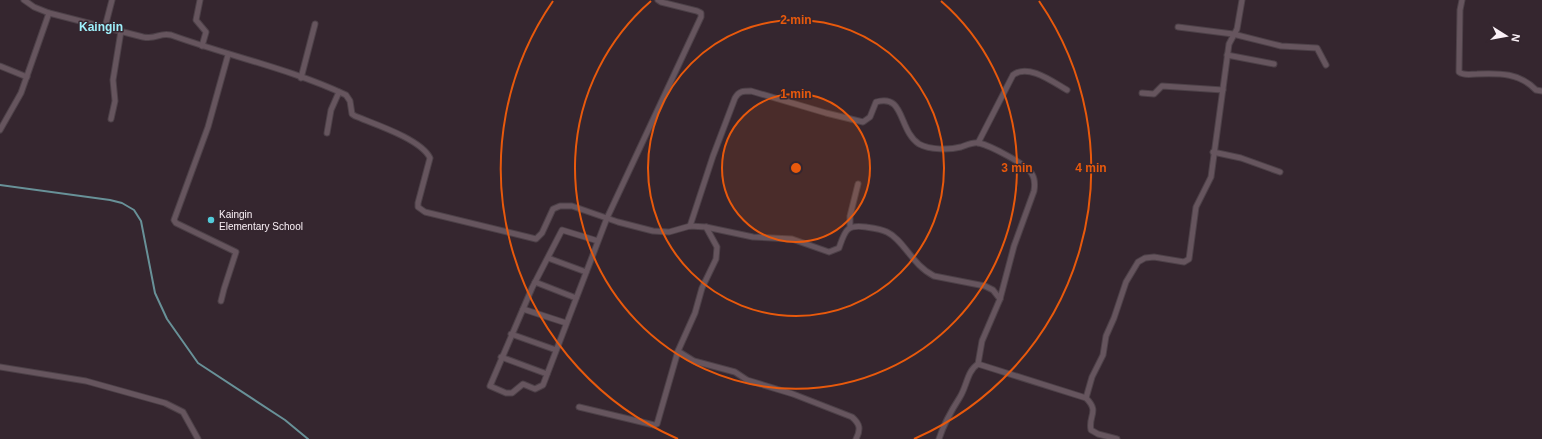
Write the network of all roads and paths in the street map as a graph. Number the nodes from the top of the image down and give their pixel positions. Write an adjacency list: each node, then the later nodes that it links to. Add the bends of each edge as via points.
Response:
1 (24, 0): 7 (street)
2 (112, 0): 9 (street)
3 (200, 0): 13 (street, via 196,20 206,32)
4 (658, 0): 33 (street, via 697,12 701,17)
5 (1242, 0): 12 (street, via 1239,20)
6 (1462, 0): 23 (street, via 1459,72 1509,75 1520,78 1536,90)
7 (49, 13): 9 (street); 19 (street)
8 (315, 24): 20 (street)
9 (105, 27): 11 (street)
10 (1178, 27): 12 (street)
11 (121, 31): 13 (street, via 153,39 167,34); 26 (street, via 113,80 115,100)
12 (1233, 34): 15 (street); 17 (street, via 1281,46 1316,48)
13 (202, 46): 14 (street)
14 (228, 55): 20 (street); 43 (street, via 208,127 174,220 176,224 236,252)
15 (1227, 55): 16 (street); 22 (street)
16 (1274, 64)
17 (1326, 65)
18 (0, 66): 19 (street)
19 (27, 77): 27 (street)
20 (301, 78): 24 (street)
21 (1067, 90): 29 (street, via 1027,70 1018,70)
22 (1223, 90): 25 (street, via 1162,86 1154,94); 30 (street)
23 (1542, 91)
24 (339, 92): 28 (street, via 331,110); 33 (street, via 349,98 350,111 355,116 403,137 428,154 430,158 418,203 421,210 536,239 542,234 553,209 560,206 572,206)
25 (1142, 93)
26 (111, 119)
27 (0, 130)
28 (327, 133)
29 (978, 143): 34 (street, via 949,148 922,145 915,141 904,125 898,108 889,100 876,102 870,117 863,122 751,91 743,91 735,98); 42 (street, via 1017,161 1032,174 1035,182)
30 (1213, 152): 31 (street, via 1241,158); 53 (street, via 1211,177 1196,207 1189,259 1184,262 1154,257 1138,262 1126,282 1106,336 1103,355 1092,377)
31 (1280, 172)
32 (858, 184): 36 (street, via 850,216)
33 (606, 218): 34 (street, via 661,232); 37 (street)
34 (690, 226): 35 (street)
35 (706, 227): 36 (street, via 753,237 792,239 829,252 839,248); 48 (street, via 717,247 716,259)
36 (850, 227): 42 (street, via 861,226 889,232 926,272 934,276 985,286 993,290)
37 (598, 241): 38 (street, via 562,230); 39 (street)
38 (548, 258): 39 (street); 40 (street)
39 (586, 272): 41 (street)
40 (535, 282): 41 (street); 44 (street)
41 (576, 298): 45 (street)
42 (1000, 299): 50 (street, via 982,341)
43 (221, 301)
44 (523, 309): 45 (street); 46 (street)
45 (566, 323): 47 (street)
46 (511, 334): 47 (street); 49 (street)
47 (556, 350): 52 (street)
48 (678, 351): 54 (street, via 657,424); 56 (street, via 694,361 735,372 747,380 793,394 852,417 858,422 860,429)
49 (501, 357): 52 (street); 52 (street, via 490,386 506,393 512,393 522,384 535,388 543,385)
50 (978, 364): 53 (street); 57 (street, via 971,370)
51 (0, 367): 55 (street, via 86,381 165,403 183,412)
52 (546, 374)
53 (1086, 398): 58 (street, via 1094,409 1091,430)
54 (579, 407)
55 (198, 439)
56 (856, 439)
57 (939, 439)
58 (1117, 439)

